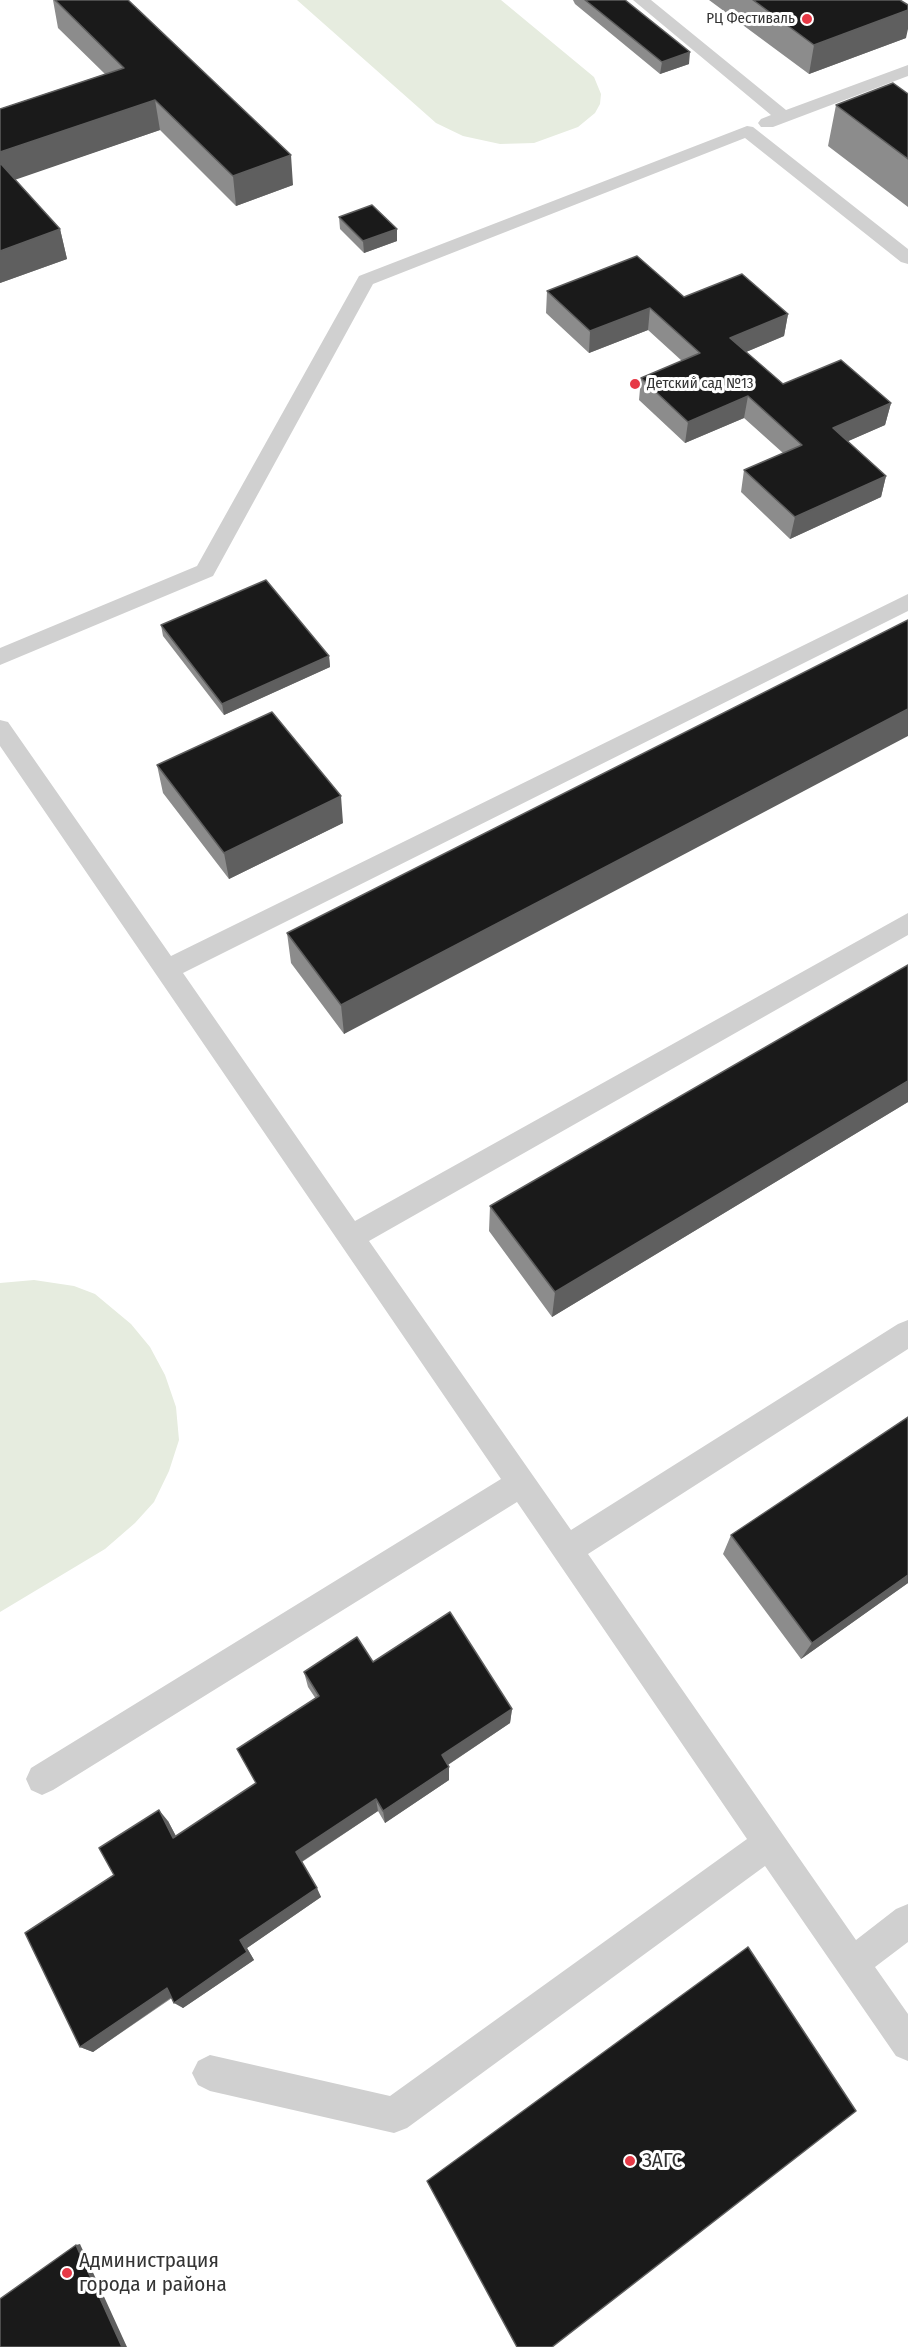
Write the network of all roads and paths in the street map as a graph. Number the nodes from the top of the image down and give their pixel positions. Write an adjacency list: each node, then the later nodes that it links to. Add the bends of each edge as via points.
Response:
1 (641, 0): 3 (lane)
2 (908, 70): 3 (lane)
3 (784, 117): 4 (lane)
4 (747, 131): 5 (lane); 7 (lane, via 366,280 205,571)
5 (908, 258)
6 (908, 602): 10 (lane)
7 (0, 657)
8 (0, 728): 10 (lane)
9 (908, 923): 11 (lane)
10 (167, 970): 11 (lane)
11 (351, 1237): 13 (lane)
12 (908, 1333): 14 (lane)
13 (521, 1482): 14 (lane); 15 (lane)
14 (567, 1551): 16 (lane)
15 (42, 1779)
16 (770, 1843): 18 (lane); 20 (lane, via 394,2115)
17 (908, 1921): 18 (lane)
18 (852, 1964): 19 (lane)
19 (908, 2044)
20 (210, 2073)

